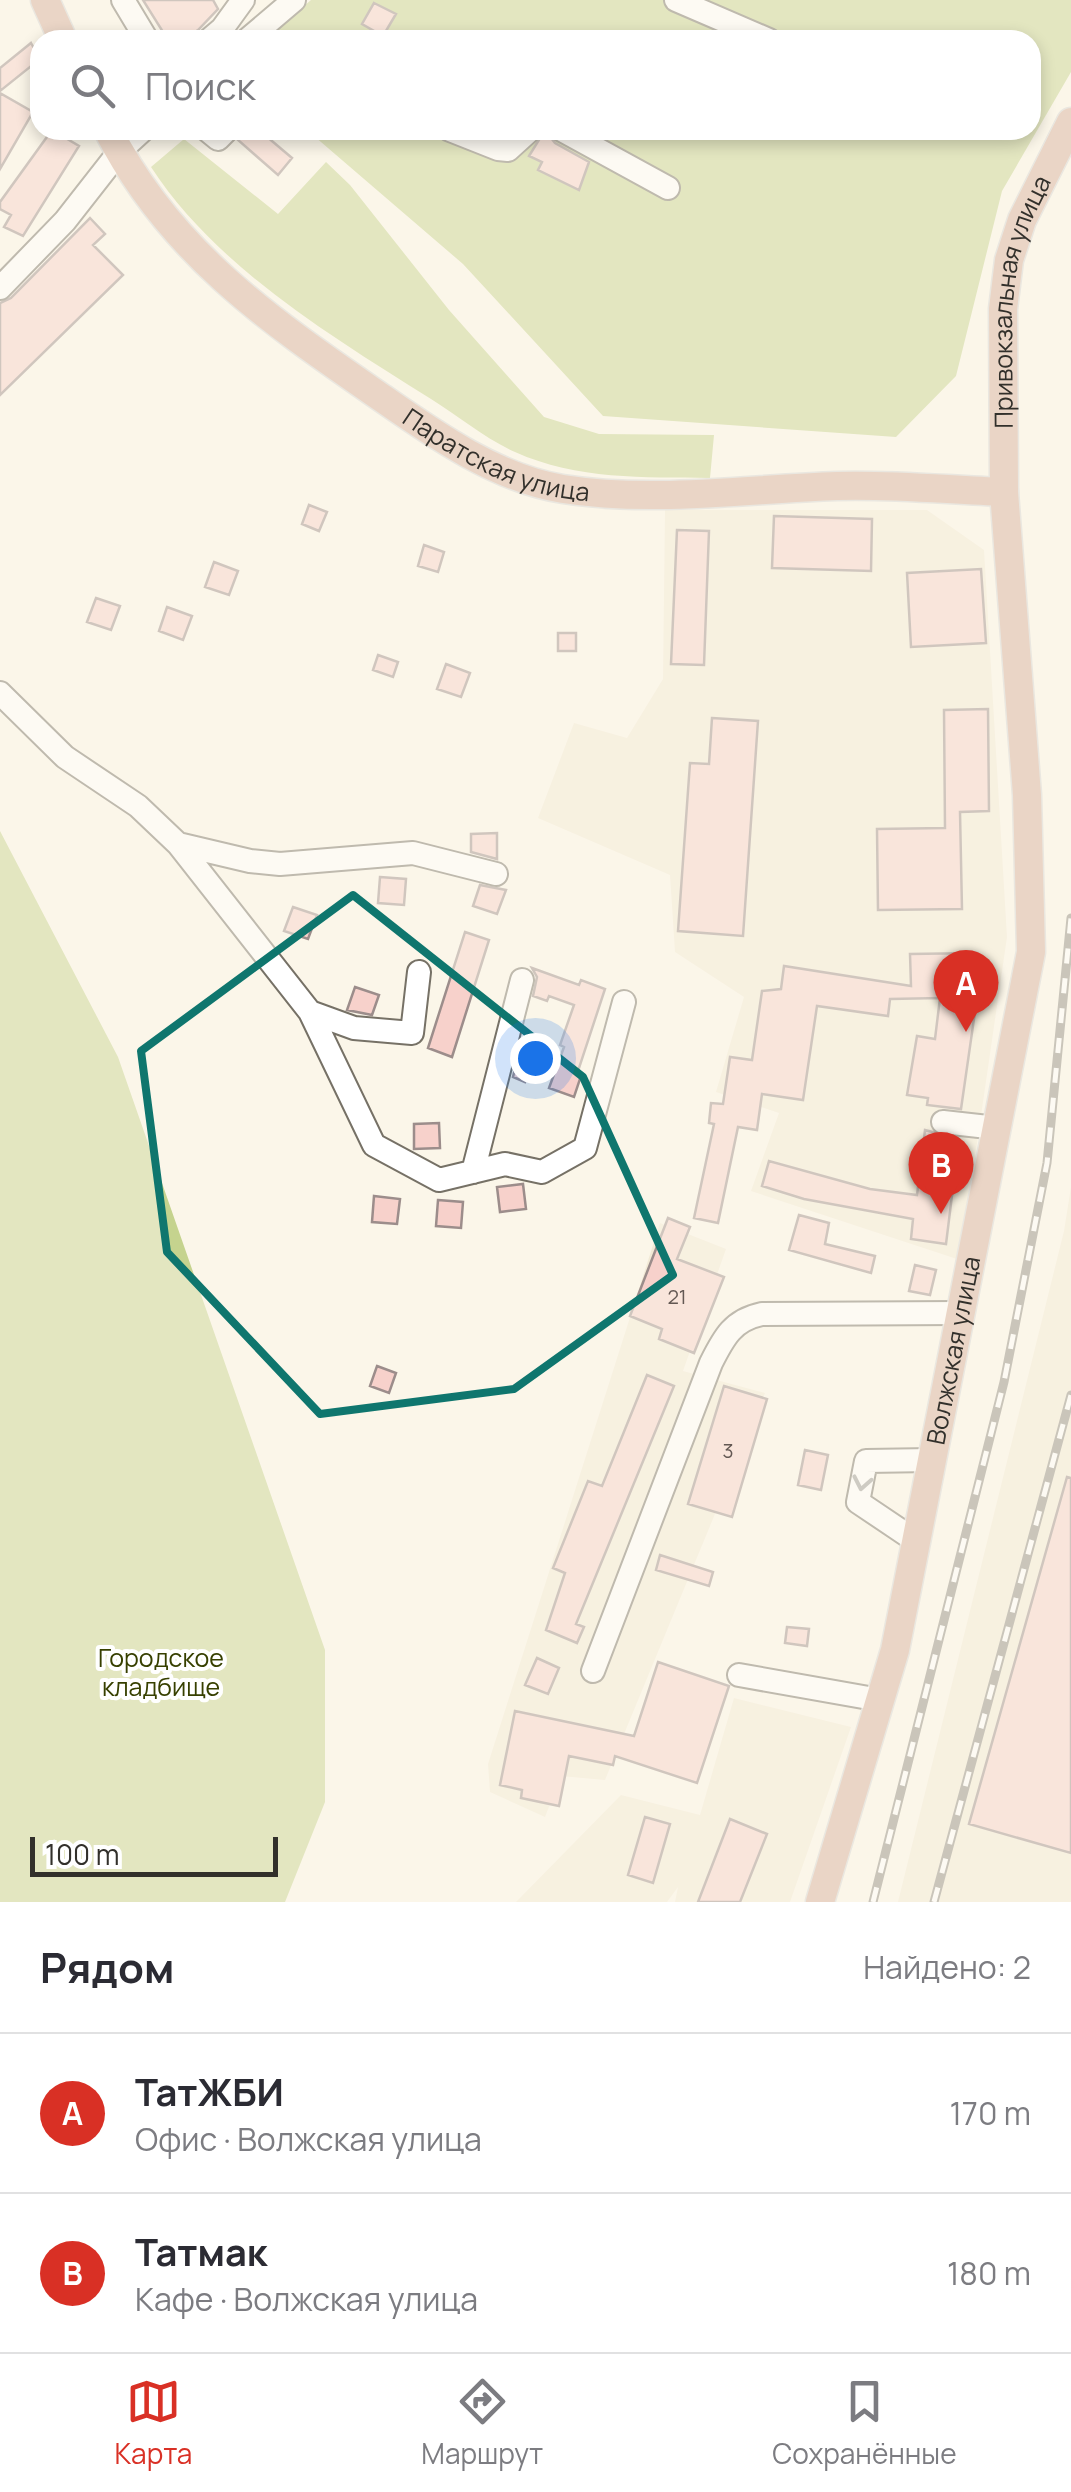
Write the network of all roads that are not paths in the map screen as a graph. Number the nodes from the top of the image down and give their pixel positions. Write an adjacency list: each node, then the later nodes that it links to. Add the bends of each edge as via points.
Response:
1 (44, 0): 6 (main road)
2 (123, 0): 7 (street)
3 (243, 0): 8 (street)
4 (294, 0): 9 (street)
5 (676, 0): 10 (street)
6 (58, 30)
7 (141, 30)
8 (221, 30)
9 (260, 30)
10 (746, 30)
11 (1071, 122): 18 (main road, Привокзальная улица, via 1009,260)
12 (475, 140): 13 (street, via 508,150)
13 (519, 140)
14 (580, 140): 16 (street)
15 (114, 141): 17 (street, via 65,221); 18 (main road, Паратская улица, via 153,204 267,318 413,419 514,476 607,494 842,486)
16 (668, 188)
17 (0, 288)
18 (1004, 492): 27 (main road, Волжская улица, via 1027,795 1031,952)
19 (0, 693): 20 (street, via 65,756 138,806)
20 (178, 844): 21 (street, via 280,864 412,853); 25 (street)
21 (496, 874)
22 (419, 972): 25 (street, via 412,1033 354,1028)
23 (522, 980): 28 (street)
24 (624, 1002): 28 (street, via 586,1148 542,1172 505,1164)
25 (310, 1012): 28 (street, via 374,1146 440,1180)
26 (943, 1122): 27 (street)
27 (997, 1128): 29 (main road, Волжская улица)
28 (473, 1172)
29 (960, 1313): 30 (main road, Волжская улица); 32 (street, via 742,1318 710,1363)
30 (932, 1460): 31 (main road, Волжская улица); 31 (street, one-way to 31, via 866,1461 858,1502)
31 (916, 1541): 34 (main road, Волжская улица)
32 (593, 1671)
33 (740, 1676): 34 (street)
34 (880, 1700): 35 (main road, Волжская улица)
35 (820, 1902)

